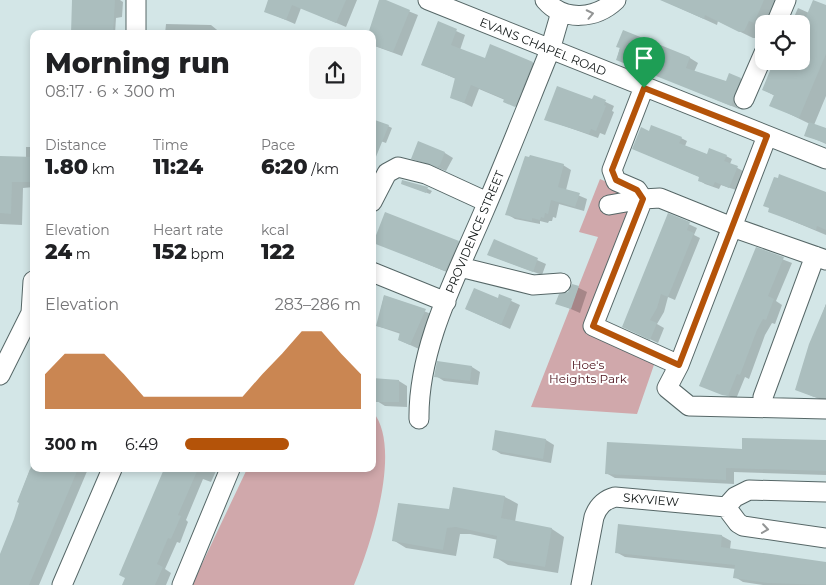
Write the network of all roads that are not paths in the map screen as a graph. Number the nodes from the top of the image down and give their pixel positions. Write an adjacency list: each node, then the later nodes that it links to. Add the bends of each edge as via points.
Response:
1 (136, 0): 8 (street)
2 (428, 0): 9 (street, EVANS CHAPEL ROAD)
3 (545, 0): 6 (street)
4 (616, 0): 6 (street, one-way to 4, via 588,16 604,10)
5 (786, 0): 7 (street)
6 (561, 12): 9 (street, PROVIDENCE STREET)
7 (780, 15)
8 (136, 30)
9 (550, 50): 11 (street, EVANS CHAPEL ROAD); 17 (street, PROVIDENCE STREET)
10 (757, 70): 12 (street)
11 (644, 88): 13 (street, EVANS CHAPEL ROAD); 16 (street, via 612,170 616,180 637,190)
12 (744, 99)
13 (767, 136): 14 (street, EVANS CHAPEL ROAD); 19 (street)
14 (826, 159)
15 (376, 194): 17 (street, via 387,173 398,167 426,174)
16 (643, 199): 18 (street); 19 (street, via 660,198); 26 (street, via 593,326)
17 (488, 202): 21 (street, PROVIDENCE STREET)
18 (609, 204)
19 (732, 227): 20 (street); 26 (street)
20 (821, 258): 28 (street)
21 (460, 267): 23 (street, via 533,285); 24 (street, PROVIDENCE STREET)
22 (376, 274): 24 (street)
23 (561, 284)
24 (446, 302): 30 (street, PROVIDENCE STREET, via 424,362)
25 (30, 315): 27 (street)
26 (679, 365): 29 (street, via 667,388 689,406)
27 (0, 376)
28 (763, 397)
29 (826, 409)
30 (419, 420)
31 (111, 472): 36 (street)
32 (229, 472): 37 (street)
33 (826, 492): 34 (street, via 750,490 735,497)
34 (726, 507): 35 (street, one-way to 35, via 743,526); 38 (street, SKYVIEW, via 608,499 594,517)
35 (826, 538)
36 (62, 585)
37 (182, 585)
38 (581, 585)

